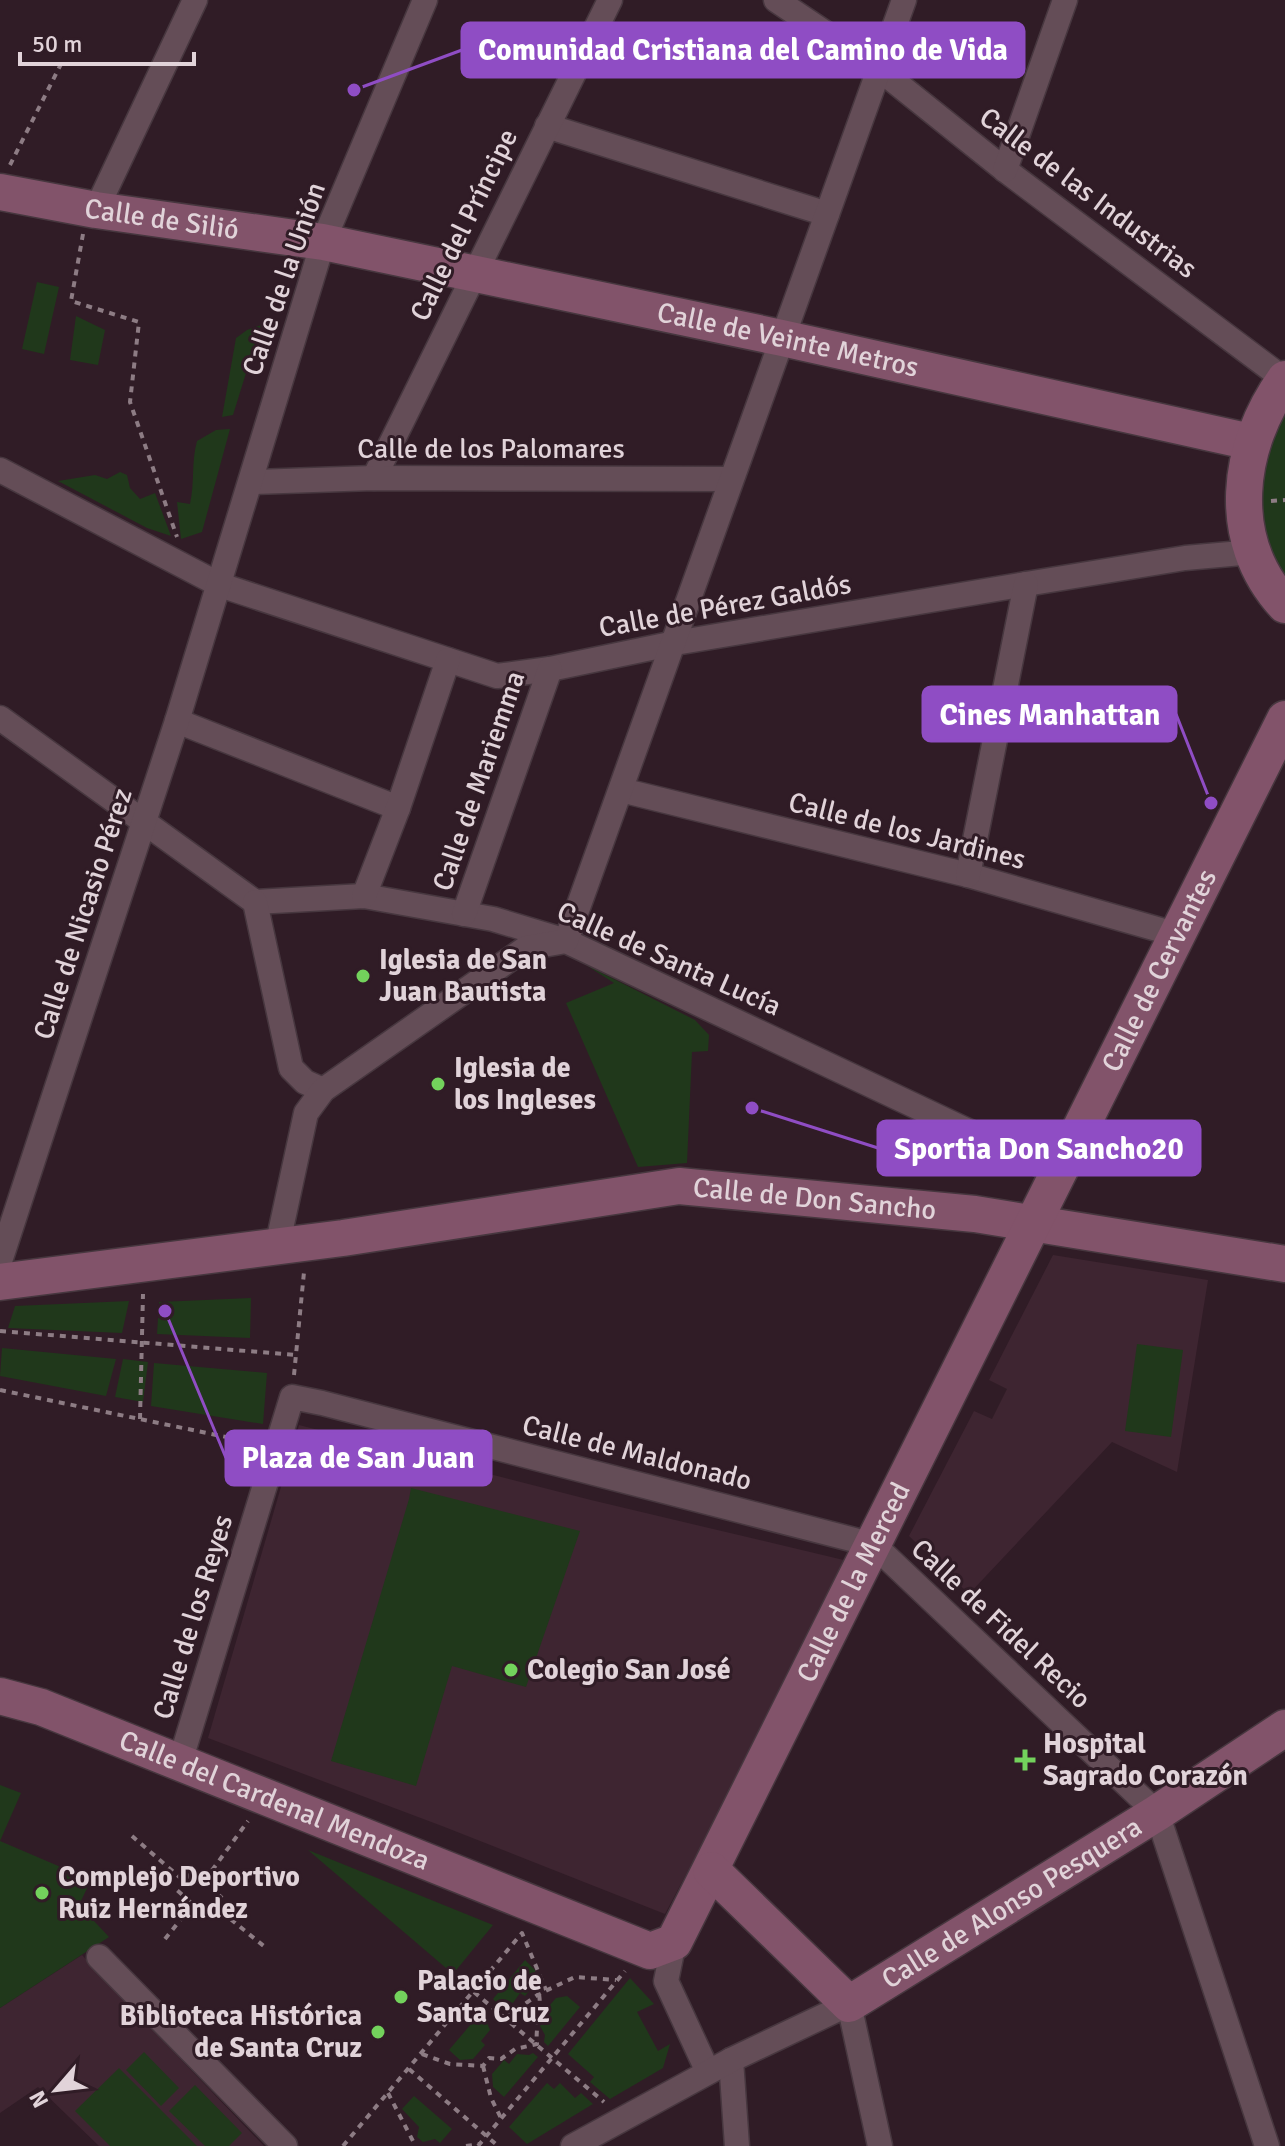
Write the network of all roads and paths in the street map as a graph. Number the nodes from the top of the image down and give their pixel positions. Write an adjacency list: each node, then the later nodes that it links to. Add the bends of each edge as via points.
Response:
1 (195, 0): 12 (street)
2 (425, 0): 14 (street, Calle de la Unión)
3 (610, 0): 9 (street, Calle del Príncipe)
4 (776, 0): 8 (street, Calle de las Industrias)
5 (904, 0): 8 (street)
6 (1058, 2): 10 (street)
7 (63, 60): 11 (path)
8 (879, 69): 10 (street, Calle de las Industrias); 13 (street)
9 (547, 126): 13 (street); 15 (street, Calle del Príncipe)
10 (1005, 170): 17 (street, Calle de las Industrias)
11 (4, 181): 12 (street, Calle de Silió)
12 (92, 209): 14 (street, Calle de Silió); 24 (path, via 71,301 139,322 130,402)
13 (827, 214): 16 (street)
14 (323, 242): 15 (street, Calle de Veinte Metros); 22 (street, Calle de la Unión)
15 (473, 275): 16 (street, Calle de Veinte Metros); 20 (street, Calle del Príncipe)
16 (782, 338): 18 (street, Calle de Veinte Metros); 21 (street)
17 (1285, 379): 18 (street)
18 (1251, 442): 23 (street, via 1244,483)
19 (0, 470): 24 (street, Calle de Pérez Galdós)
20 (374, 478): 21 (street, Calle de los Palomares); 22 (street, Calle de los Palomares)
21 (731, 479): 28 (street)
22 (251, 482): 26 (street, Calle de la Unión)
23 (1253, 552): 25 (street, Calle de Pérez Galdós); 27 (street)
24 (187, 567): 26 (street, Calle de Pérez Galdós)
25 (1026, 584): 28 (street, Calle de Pérez Galdós); 37 (street)
26 (220, 585): 29 (street, Calle de Pérez Galdós); 32 (street, Calle de Nicasio Pérez)
27 (1285, 605)
28 (675, 643): 30 (street, Calle de Pérez Galdós); 34 (street)
29 (448, 660): 30 (street, Calle de Pérez Galdós, via 497,676); 35 (street)
30 (550, 669): 40 (street, Calle de Mariemma)
31 (1285, 719): 42 (street, Calle de Cervantes)
32 (177, 721): 35 (street); 36 (street, Calle de Nicasio Pérez)
33 (4, 726): 36 (street)
34 (621, 790): 37 (street, Calle de los Jardines); 43 (street)
35 (398, 808): 38 (street)
36 (144, 824): 39 (street); 47 (street, Calle de Nicasio Pérez)
37 (968, 875): 42 (street, Calle de los Jardines)
38 (364, 896): 39 (street, Calle de Santa Lucía); 40 (street, Calle de Santa Lucía)
39 (255, 902): 45 (street, via 291,1068)
40 (464, 914): 41 (street, Calle de Santa Lucía)
41 (493, 919): 43 (street, Calle de Santa Lucía); 44 (street, via 506,942)
42 (1178, 935): 46 (street, Calle de Cervantes)
43 (566, 941): 44 (street, via 526,948); 46 (street, Calle de Santa Lucía)
44 (504, 961): 45 (street)
45 (323, 1090): 49 (street, via 306,1113)
46 (1059, 1174): 48 (street, Calle de Cervantes)
47 (5, 1223): 50 (street, Calle de Nicasio Pérez)
48 (1034, 1224): 49 (street, Calle de Don Sancho, via 679,1186 343,1238); 51 (street, Calle de Don Sancho); 61 (street, Calle de la Merced)
49 (291, 1257): 52 (street, Calle de Don Sancho); 56 (path)
50 (0, 1261)
51 (1285, 1264)
52 (0, 1282)
53 (143, 1283): 55 (path)
54 (0, 1331): 55 (path)
55 (142, 1344): 56 (path); 59 (path)
56 (296, 1355): 58 (path)
57 (0, 1390): 59 (path)
58 (292, 1397): 60 (street, Calle de los Reyes); 61 (street, Calle de Maldonado)
59 (140, 1419): 60 (path)
60 (276, 1447): 64 (street, Calle de los Reyes)
61 (874, 1545): 65 (street, Calle de Fidel Recio); 68 (street, Calle de la Merced)
62 (0, 1696): 64 (street, Calle del Cardenal Mendoza)
63 (1285, 1728): 65 (street, Calle de Alonso Pesquera)
64 (180, 1762): 74 (street, Calle del Cardenal Mendoza, via 650,1951)
65 (1157, 1813): 82 (street, Calle de Alonso Pesquera); 104 (street)
66 (251, 1818): 69 (path)
67 (132, 1836): 70 (path)
68 (711, 1870): 74 (street, Calle de la Merced); 82 (street)
69 (205, 1880): 70 (path, via 193,1871); 72 (path, via 222,1895)
70 (184, 1881): 71 (path, via 177,1890)
71 (193, 1904): 72 (path, via 205,1915); 73 (path)
72 (213, 1905): 75 (path)
73 (165, 1939)
74 (674, 1942): 90 (street, via 666,1981)
75 (265, 1947)
76 (99, 1957): 96 (street)
77 (629, 1967): 78 (path)
78 (616, 1980): 79 (path, via 575,1977); 86 (path)
79 (546, 1990): 80 (path, via 522,1933); 81 (path)
80 (474, 1992): 83 (path); 85 (path)
81 (539, 1994): 83 (path); 84 (path)
82 (849, 2004): 87 (street, Calle de Alonso Pesquera); 103 (street)
83 (506, 2017): 84 (path)
84 (537, 2044): 86 (path); 88 (path, via 501,2059 489,2058)
85 (422, 2054): 88 (path, via 450,2064); 89 (path)
86 (552, 2057): 92 (path); 93 (path)
87 (731, 2060): 90 (street, Calle de Alonso Pesquera); 102 (street)
88 (483, 2066): 93 (path)
89 (409, 2069): 91 (path); 94 (path)
90 (708, 2072): 101 (street, Calle de Alonso Pesquera)
91 (388, 2093): 97 (path); 98 (path)
92 (609, 2106)
93 (501, 2118): 94 (path)
94 (486, 2136): 95 (path); 100 (path)
95 (479, 2145): 99 (path)
96 (285, 2146)
97 (343, 2146)
98 (412, 2146)
99 (466, 2146)
100 (498, 2146)
101 (573, 2146)
102 (737, 2146)
103 (880, 2146)
104 (1267, 2146)

